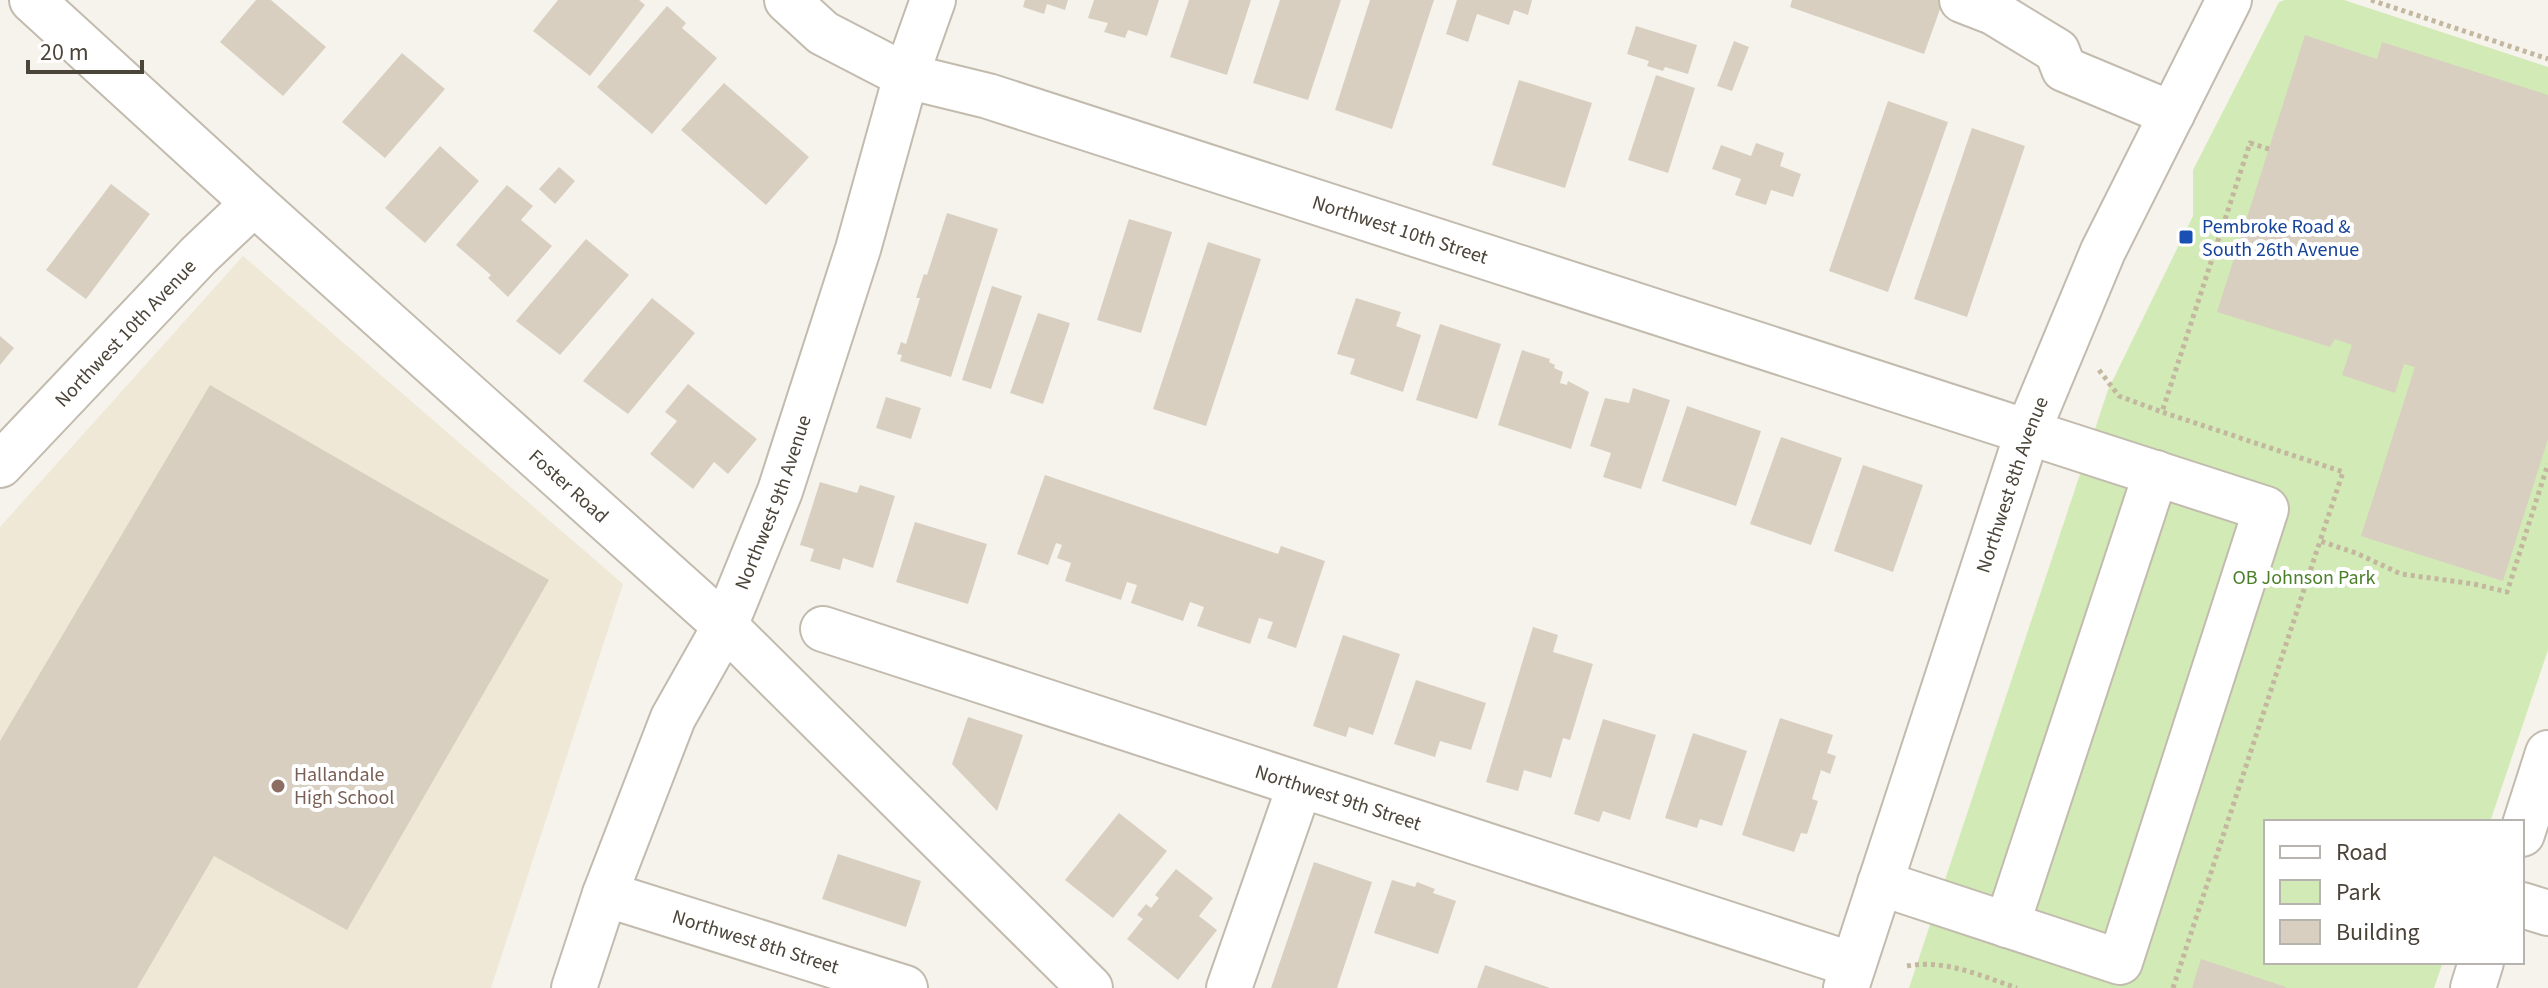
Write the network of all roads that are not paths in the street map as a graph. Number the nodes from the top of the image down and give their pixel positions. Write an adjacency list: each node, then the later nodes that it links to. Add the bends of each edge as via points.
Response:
1 (32, 0): 8 (street, Foster Road)
2 (787, 0): 6 (street, Northwest 10th Street, via 823,33)
3 (933, 0): 6 (street, Northwest 9th Avenue)
4 (1962, 0): 7 (street, via 1993,12 2057,51 2064,69)
5 (2229, 0): 7 (street, Northwest 8th Avenue)
6 (906, 76): 9 (street, Northwest 10th Street, via 988,96); 12 (street, Northwest 9th Avenue, via 858,249 780,491)
7 (2179, 100): 9 (street, Northwest 8th Avenue, via 2103,251)
8 (254, 203): 10 (street, Northwest 10th Avenue); 12 (street, Foster Road)
9 (2028, 431): 11 (street, Northwest 10th Street); 17 (street, Northwest 8th Avenue)
10 (0, 465)
11 (2156, 473): 21 (street); 21 (street, Northwest 10th Street, via 2266,509 2120,962)
12 (725, 626): 18 (street, Northwest 9th Avenue, via 673,718); 26 (street, Foster Road)
13 (823, 629): 15 (street, Northwest 9th Street)
14 (2548, 753): 16 (street)
15 (1300, 785): 23 (street, Northwest 9th Street); 27 (street)
16 (2524, 828)
17 (1880, 883): 21 (street); 23 (street, Northwest 8th Avenue)
18 (605, 894): 24 (street, Northwest 9th Avenue); 25 (street, Northwest 8th Street)
19 (2524, 906): 20 (street)
20 (2548, 913)
21 (2007, 925)
22 (2480, 964): 28 (street)
23 (1849, 976)
24 (574, 988)
25 (905, 988)
26 (1090, 988)
27 (1229, 988)
28 (2473, 988)

